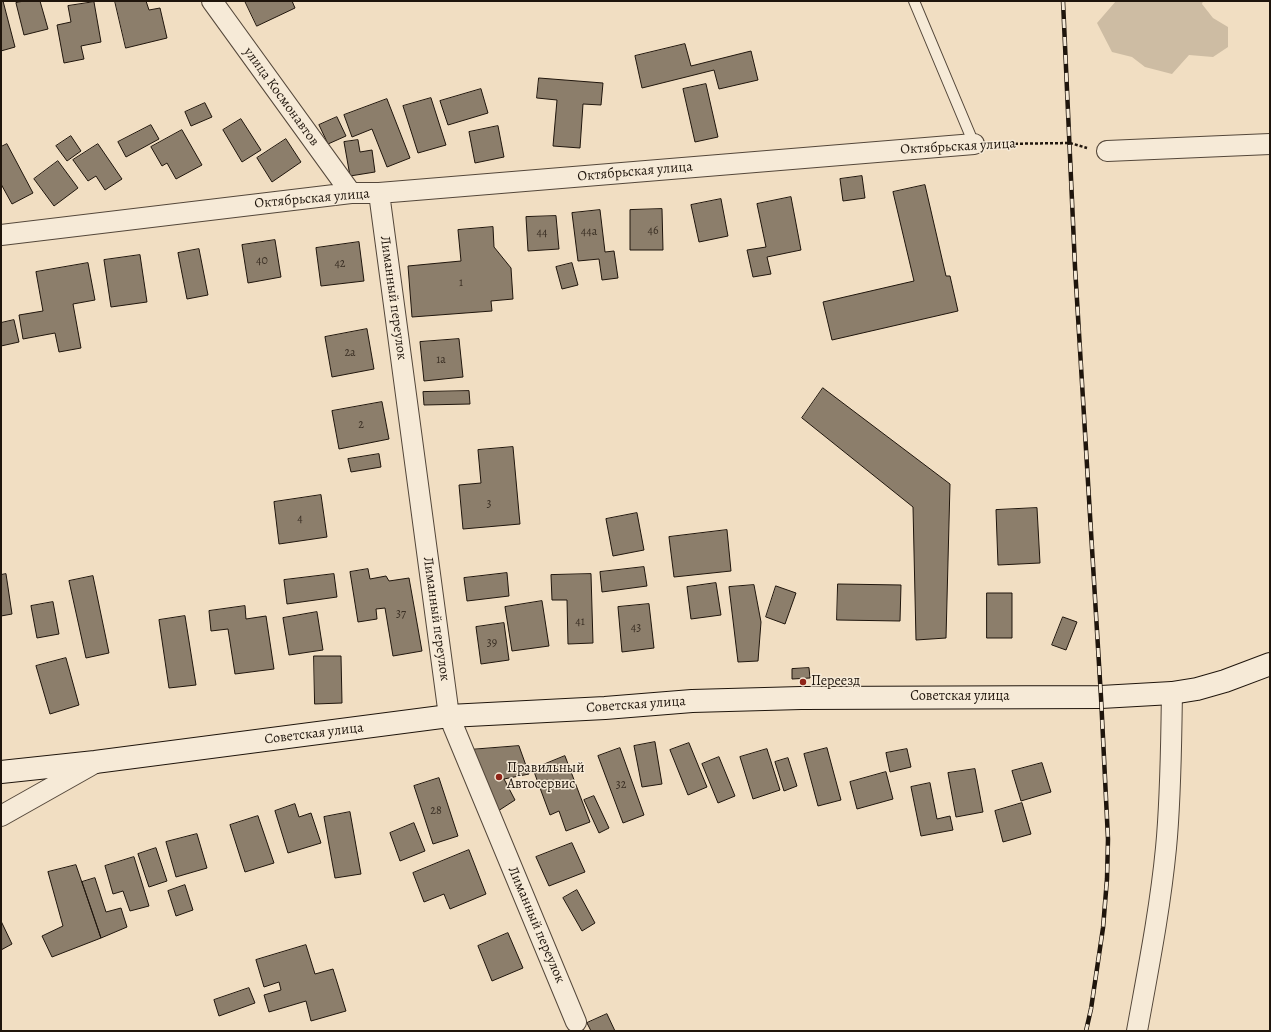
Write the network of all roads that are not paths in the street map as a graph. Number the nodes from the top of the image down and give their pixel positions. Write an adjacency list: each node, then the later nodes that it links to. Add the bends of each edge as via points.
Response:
1 (212, 1): 6 (street, улица Космонавтов)
2 (914, 1): 3 (lane)
3 (974, 144): 7 (street, Октябрьская улица)
4 (1270, 144): 5 (street)
5 (1107, 151)
6 (351, 193): 7 (street, Октябрьская улица); 8 (street, Октябрьская улица)
7 (379, 194): 11 (street, Лиманный переулок)
8 (1, 235)
9 (1270, 664): 10 (street, Советская улица, via 1225,681)
10 (1172, 693): 11 (street, Советская улица, via 1100,697 692,701); 16 (street, via 1166,848)
11 (449, 716): 12 (street, Советская улица); 15 (street, Лиманный переулок)
12 (95, 762): 13 (street, Советская улица); 14 (street)
13 (1, 772)
14 (1, 816)
15 (576, 1022)
16 (1136, 1031)

